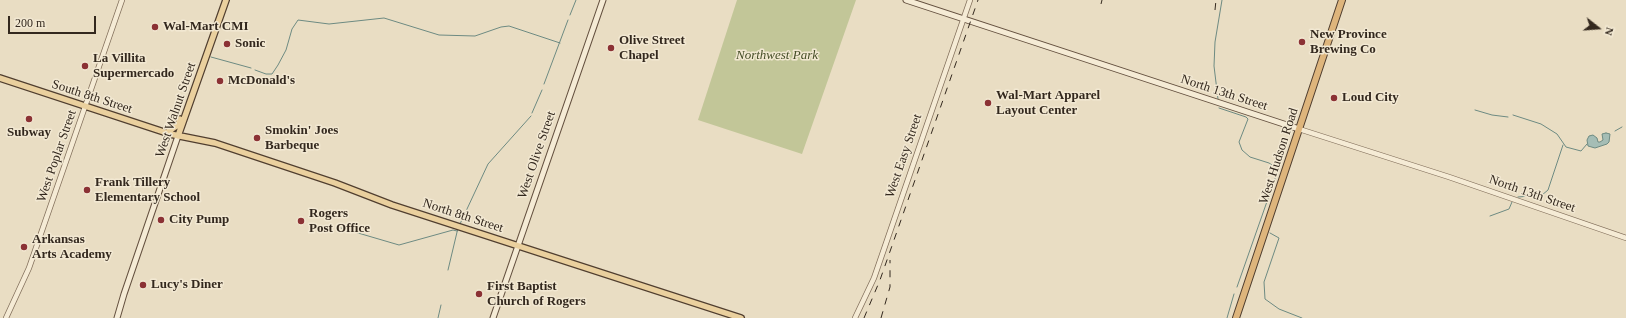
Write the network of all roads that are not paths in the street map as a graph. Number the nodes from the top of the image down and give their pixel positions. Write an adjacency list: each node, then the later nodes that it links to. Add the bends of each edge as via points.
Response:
1 (122, 0): 10 (street, West Poplar Street)
2 (226, 0): 9 (main road, West Walnut Street)
3 (603, 0): 17 (main road, West Olive Street)
4 (906, 0): 7 (main road, North 13th Street)
5 (970, 0): 7 (street, West Easy Street)
6 (1342, 0): 12 (highway, West Hudson Road)
7 (963, 19): 12 (main road, North 13th Street); 22 (street, West Easy Street, via 874,278)
8 (0, 78): 10 (main road, South 8th Street)
9 (192, 96): 11 (main road, West Walnut Street); 13 (main road, via 178,125)
10 (86, 106): 13 (main road, South 8th Street); 18 (street, West Poplar Street, via 29,268)
11 (182, 124): 14 (main road, West Walnut Street); 15 (main road, via 184,130)
12 (1299, 129): 16 (street, North 13th Street, via 1450,177); 23 (highway, West Hudson Road)
13 (166, 133): 14 (main road, South 8th Street)
14 (178, 136): 15 (main road, North 8th Street); 19 (main road, West Walnut Street)
15 (194, 139): 17 (main road, North 8th Street, via 235,150)
16 (1626, 238)
17 (518, 246): 20 (main road, West Olive Street); 21 (main road, North 8th Street)
18 (6, 318)
19 (117, 318)
20 (493, 318)
21 (741, 318)
22 (855, 318)
23 (1236, 318)

